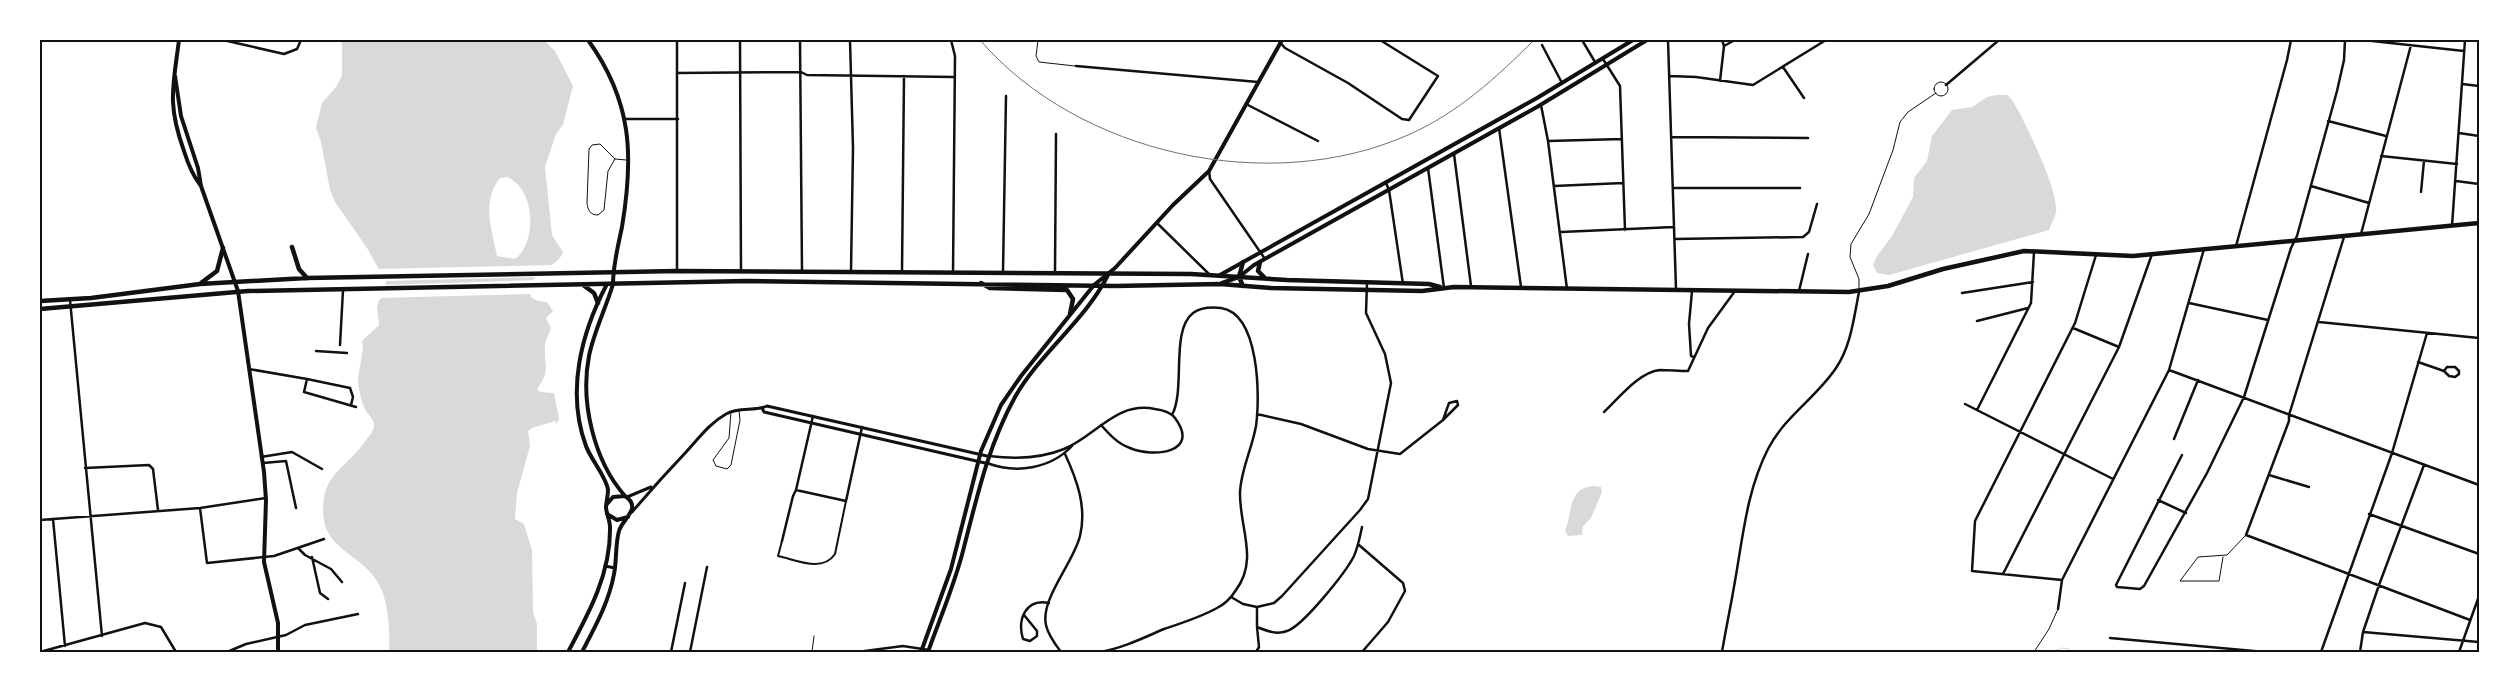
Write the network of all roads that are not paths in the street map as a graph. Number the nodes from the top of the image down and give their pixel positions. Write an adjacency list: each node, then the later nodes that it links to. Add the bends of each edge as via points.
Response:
1 (179, 40): 38 (main road)
2 (223, 40): 3 (street, via 284,54 297,49)
3 (301, 40)
4 (588, 40): 53 (main road, via 612,79)
5 (677, 40): 36 (street)
6 (740, 40): 34 (street)
7 (800, 40): 35 (street)
8 (850, 40): 37 (street)
9 (951, 40): 41 (street, via 955,52)
10 (1038, 40): 31 (lane, via 1036,56 1039,62)
11 (1380, 40): 24 (street, via 1438,76 1409,120 1402,119 1348,83 1289,50)
12 (1582, 40): 30 (street)
13 (1633, 40): 29 (main road)
14 (1648, 40): 32 (main road)
15 (1668, 40): 40 (street)
16 (1722, 40): 27 (street)
17 (1736, 40): 27 (street)
18 (1826, 40): 33 (street)
19 (1999, 40): 46 (street)
20 (2291, 40): 97 (street)
21 (2345, 40): 55 (street, via 2344,60)
22 (2363, 40): 26 (street)
23 (2465, 40): 28 (street)
24 (1280, 41): 43 (main road)
25 (1542, 44): 44 (street)
26 (2411, 45): 28 (street); 59 (street)
27 (1724, 46): 42 (street)
28 (2464, 51): 45 (street)
29 (1603, 59): 30 (main road); 32 (street)
30 (1596, 63): 44 (main road)
31 (1076, 66): 43 (street)
32 (1607, 66): 52 (main road); 63 (street, via 1620,86)
33 (1783, 67): 42 (street, via 1753,85); 50 (street)
34 (739, 72): 35 (street); 36 (street); 110 (street)
35 (801, 72): 37 (street, via 807,75); 111 (street)
36 (677, 73): 54 (street)
37 (853, 75): 39 (street); 112 (street)
38 (174, 76): 78 (main road, via 181,116); 78 (main road, via 171,98 174,122 193,176)
39 (904, 76): 41 (street); 113 (street)
40 (1670, 76): 42 (street); 61 (street)
41 (954, 77): 114 (street)
42 (1720, 81)
43 (1258, 82): 51 (main road)
44 (1562, 83): 75 (main road)
45 (2462, 84): 47 (street); 57 (street)
46 (1946, 85): 48 (lane, via 1937,84 1934,88); 48 (lane, via 1946,94 1940,96)
47 (2479, 86)
48 (1936, 93): 148 (lane, via 1908,112 1900,122 1869,214 1851,244 1850,257 1860,282)
49 (1006, 96): 117 (street)
50 (1804, 98)
51 (1246, 104): 64 (street); 73 (main road)
52 (1541, 105): 56 (main road); 65 (street)
53 (626, 119): 54 (street); 69 (main road)
54 (678, 119): 109 (street)
55 (2328, 121): 59 (street); 80 (street)
56 (1499, 128): 66 (main road); 139 (street)
57 (2459, 133): 60 (street); 71 (street)
58 (1056, 134): 115 (street)
59 (2386, 136): 67 (street)
60 (2479, 136)
61 (1672, 137): 62 (street); 81 (street)
62 (1808, 138)
63 (1622, 139): 65 (street); 76 (street)
64 (1318, 141)
65 (1548, 141): 79 (street)
66 (1454, 154): 72 (main road); 138 (street)
67 (2381, 156): 70 (street); 85 (street)
68 (615, 159): 68 (lane, via 600,144 592,145 588,153 587,203 593,214 598,215 604,210 608,171); 69 (lane)
69 (629, 160): 116 (main road)
70 (2424, 161): 71 (street); 84 (street)
71 (2457, 164): 74 (street)
72 (1428, 168): 83 (main road); 137 (street)
73 (1209, 171): 87 (main road); 102 (street, via 1211,180)
74 (2456, 181): 77 (street); 89 (street)
75 (1386, 183): 83 (street); 102 (main road)
76 (1623, 183): 79 (street); 91 (street)
77 (2479, 184)
78 (201, 186): 99 (main road)
79 (1554, 186): 92 (street)
80 (2311, 186): 85 (street); 96 (street)
81 (1673, 188): 82 (street); 90 (street)
82 (1800, 188)
83 (1389, 190): 106 (main road); 133 (street)
84 (2421, 192)
85 (2369, 203): 93 (street)
86 (1817, 204): 95 (street, via 1810,232 1803,237)
87 (1157, 223): 118 (main road); 119 (street)
88 (2479, 223): 89 (highway)
89 (2452, 226): 93 (highway)
90 (1674, 227): 91 (street); 95 (street)
91 (1624, 230): 92 (street)
92 (1560, 232): 142 (street)
93 (2361, 236): 94 (highway)
94 (2344, 237): 96 (highway); 160 (street)
95 (1674, 239): 144 (street)
96 (2295, 241): 97 (highway); 158 (street)
97 (2236, 246): 101 (highway)
98 (292, 247): 122 (highway, via 299,269)
99 (223, 248): 126 (main road); 128 (highway, via 216,271)
100 (2034, 250): 105 (highway); 125 (street); 148 (highway, via 1997,256)
101 (2204, 250): 104 (highway); 153 (street)
102 (1262, 253): 106 (street); 107 (main road)
103 (1808, 254): 147 (street)
104 (2152, 254): 105 (highway); 165 (street)
105 (2096, 255): 161 (street)
106 (1265, 259): 108 (main road)
107 (1242, 262): 120 (main road); 121 (highway)
108 (1260, 262): 121 (main road); 123 (highway, via 1260,275)
109 (677, 271): 110 (highway); 116 (highway)
110 (741, 271): 111 (highway)
111 (802, 272): 112 (highway)
112 (851, 272): 113 (highway)
113 (902, 272): 114 (highway)
114 (953, 272): 117 (highway)
115 (1055, 272): 117 (highway); 118 (highway)
116 (613, 273): 122 (highway); 130 (main road); 131 (main road)
117 (1004, 273)
118 (1109, 274): 119 (highway); 134 (main road); 135 (main road)
119 (1209, 274): 120 (highway)
120 (1220, 275): 121 (highway)
121 (1239, 277): 123 (highway); 132 (main road); 136 (highway)
122 (307, 278): 126 (highway)
123 (1267, 279): 124 (highway)
124 (1367, 282): 133 (highway); 141 (street)
125 (2032, 282): 149 (street); 155 (street)
126 (235, 283): 128 (highway); 143 (main road)
127 (980, 283): 131 (highway, via 746,280); 134 (highway); 157 (highway, via 990,288 1067,290 1073,298)
128 (200, 284): 150 (highway)
129 (582, 284): 130 (highway); 140 (highway); 152 (highway, via 594,293)
130 (607, 284): 131 (highway); 152 (main road)
131 (613, 284): 218 (main road, via 590,348 586,387 595,441 613,480)
132 (1220, 284): 135 (highway); 136 (highway)
133 (1403, 284): 137 (highway, via 1429,284)
134 (1094, 285): 135 (highway); 157 (main road)
135 (1103, 285): 203 (main road, via 1023,384)
136 (1243, 286): 141 (highway)
137 (1444, 288): 138 (highway); 141 (highway)
138 (1472, 288): 139 (highway)
139 (1521, 289): 142 (highway)
140 (345, 290): 143 (highway); 164 (street)
141 (1366, 290): 196 (street, via 1366,313 1385,354 1392,382)
142 (1567, 290): 144 (highway)
143 (238, 291): 154 (highway); 170 (main road)
144 (1676, 291): 145 (highway)
145 (1692, 291): 146 (highway); 168 (street, via 1689,324 1691,356)
146 (1735, 291): 147 (highway); 168 (street, via 1708,328)
147 (1799, 291): 148 (highway)
148 (1859, 292): 288 (street, via 1849,340 1839,363 1784,424 1760,467 1742,533)
149 (1962, 294)
150 (70, 300): 151 (highway); 154 (street)
151 (40, 301)
152 (598, 303): 222 (main road, via 581,351 577,396 585,444 607,485)
153 (2189, 303): 158 (street); 171 (street)
154 (69, 308): 156 (highway); 210 (street)
155 (2028, 308): 159 (street); 181 (street)
156 (40, 310)
157 (1070, 314): 198 (main road, via 1006,398)
158 (2268, 320): 175 (street)
159 (1977, 321)
160 (2319, 322): 162 (street); 186 (street)
161 (2073, 328): 165 (street); 192 (street)
162 (2427, 333): 163 (street); 169 (street)
163 (2479, 338)
164 (340, 345)
165 (2119, 347): 200 (street)
166 (316, 352): 167 (street)
167 (347, 353)
168 (1694, 357): 183 (street, via 1688,372 1659,370 1642,377)
169 (2418, 362): 172 (street); 197 (street)
170 (249, 369): 173 (street); 204 (main road)
171 (2169, 370): 174 (street); 213 (street)
172 (2444, 371): 172 (street, via 2452,378 2459,374 2455,367)
173 (307, 379): 177 (street, via 304,392); 177 (street, via 350,388)
174 (2198, 380): 175 (street); 194 (street)
175 (2244, 398): 186 (street); 227 (street)
176 (1965, 404): 181 (street)
177 (351, 406): 178 (street)
178 (356, 407)
179 (739, 408): 180 (street); 182 (street); 182 (lane, via 740,420 731,465 727,469 716,466 713,460 729,438)
180 (762, 408): 187 (street, via 767,406); 189 (street, via 764,412)
181 (1977, 410): 192 (street)
182 (731, 411): 214 (street, via 715,421)
183 (1604, 412)
184 (1257, 414): 185 (street, via 1256,368 1244,327 1229,310 1210,307 1197,311 1185,322 1177,402); 196 (street, via 1301,424); 255 (street, via 1240,488 1249,558 1243,579)
185 (1172, 415): 190 (street, via 1152,408 1132,409 1119,412); 190 (street, via 1180,427 1181,439 1175,449 1165,453 1130,448)
186 (2289, 415): 197 (street); 212 (street, via 2290,421)
187 (813, 416): 189 (street); 191 (street)
188 (1443, 420): 188 (street, via 1449,403 1457,402 1455,410); 196 (street, via 1404,453)
189 (811, 423): 193 (street); 217 (street)
190 (1101, 425): 195 (street)
191 (862, 427): 193 (street); 198 (street)
192 (2020, 432): 200 (street); 249 (street, via 1975,520 1972,571)
193 (861, 434): 205 (street); 221 (street)
194 (2174, 439)
195 (1074, 444): 199 (street); 203 (street, via 1056,452 1027,458)
196 (1378, 451): 258 (street, via 1368,498 1360,510 1282,596 1274,603)
197 (2392, 453): 209 (street); 229 (street)
198 (980, 454): 203 (street); 205 (main road)
199 (1065, 454): 207 (street, via 1024,468 1002,468); 257 (street, via 1079,490 1082,525 1073,555)
200 (2064, 454): 213 (street); 249 (street)
201 (2182, 455): 220 (street)
202 (270, 456): 204 (street); 206 (street); 211 (street, via 292,452)
203 (987, 456): 207 (main road)
204 (262, 457): 208 (main road)
205 (978, 461): 207 (street); 272 (main road, via 951,569)
206 (271, 462): 208 (street); 224 (street, via 286,461)
207 (986, 463): 273 (main road, via 954,582)
208 (262, 464): 219 (main road)
209 (2424, 465): 215 (street); 234 (street)
210 (85, 468): 225 (street, via 151,467); 230 (street)
211 (322, 469)
212 (2269, 475): 216 (street); 236 (street)
213 (2113, 479): 250 (street)
214 (654, 485): 218 (street); 226 (street)
215 (2479, 485)
216 (2309, 487)
217 (796, 490): 221 (street); 238 (street)
218 (626, 496): 222 (main road, via 613,497); 226 (main road, via 632,503)
219 (266, 498): 223 (street); 242 (main road)
220 (2158, 500): 227 (street); 227 (street, via 2116,585 2140,589 2144,586)
221 (846, 501): 238 (street, via 831,560 820,565 778,556)
222 (606, 506): 228 (main road)
223 (200, 508): 225 (street); 242 (street, via 206,563)
224 (296, 508)
225 (158, 511): 230 (street)
226 (632, 512): 231 (main road)
227 (2186, 513)
228 (607, 514): 231 (main road, via 617,520); 245 (main road, via 610,528)
229 (2369, 514): 234 (street); 248 (street)
230 (90, 515): 232 (street); 265 (street)
231 (628, 517): 247 (main road, via 619,532)
232 (53, 519): 233 (street); 271 (street)
233 (40, 520)
234 (2402, 525): 241 (street); 253 (street)
235 (1362, 527): 239 (street)
236 (2246, 535): 244 (lane); 248 (street)
237 (324, 539): 240 (street)
238 (782, 541)
239 (1358, 545): 263 (street, via 1347,567 1301,622 1292,629 1274,633); 287 (street, via 1403,583 1405,591 1388,622)
240 (298, 548): 242 (street); 243 (street)
241 (2479, 554)
242 (264, 557): 267 (main road)
243 (312, 557): 251 (street, via 331,569); 256 (street, via 318,589 322,596)
244 (2223, 557): 244 (lane, via 2198,556 2180,581 2219,581)
245 (605, 566): 247 (street); 278 (main road, via 590,612)
246 (707, 567): 281 (street)
247 (615, 568): 279 (main road, via 604,607)
248 (2348, 573): 253 (street); 291 (street)
249 (2003, 574): 250 (street)
250 (2062, 580): 259 (street)
251 (342, 582)
252 (686, 583): 280 (street)
253 (2379, 585): 262 (street); 264 (street)
254 (2479, 596): 262 (street)
255 (1231, 597): 258 (street); 285 (street, via 1215,609)
256 (328, 598)
257 (1049, 602): 261 (street, via 1034,602); 284 (street, via 1046,626)
258 (1257, 607): 263 (street)
259 (2058, 609): 289 (lane)
260 (358, 614): 267 (street, via 305,625)
261 (1024, 615): 261 (street, via 1021,631 1025,641 1030,641 1037,636 1037,631)
262 (2470, 620): 269 (street)
263 (1257, 627): 286 (street, via 1259,647)
264 (2363, 632): 269 (street); 292 (street)
265 (102, 636): 271 (street); 275 (street, via 145,623 158,625)
266 (814, 636): 282 (lane)
267 (278, 637): 276 (street); 277 (main road)
268 (2110, 638): 290 (street)
269 (2463, 641): 270 (street); 293 (street)
270 (2479, 642)
271 (65, 646): 274 (street)
272 (921, 650): 273 (street); 283 (street, via 903,646)
273 (929, 651)
274 (40, 652)
275 (176, 652)
276 (226, 652)
277 (278, 652)
278 (568, 652)
279 (582, 652)
280 (671, 652)
281 (690, 652)
282 (812, 652)
283 (857, 652)
284 (1061, 652)
285 (1100, 652)
286 (1256, 652)
287 (1362, 652)
288 (1722, 652)
289 (2034, 652)
290 (2265, 652)
291 (2321, 652)
292 (2360, 652)
293 (2459, 652)

